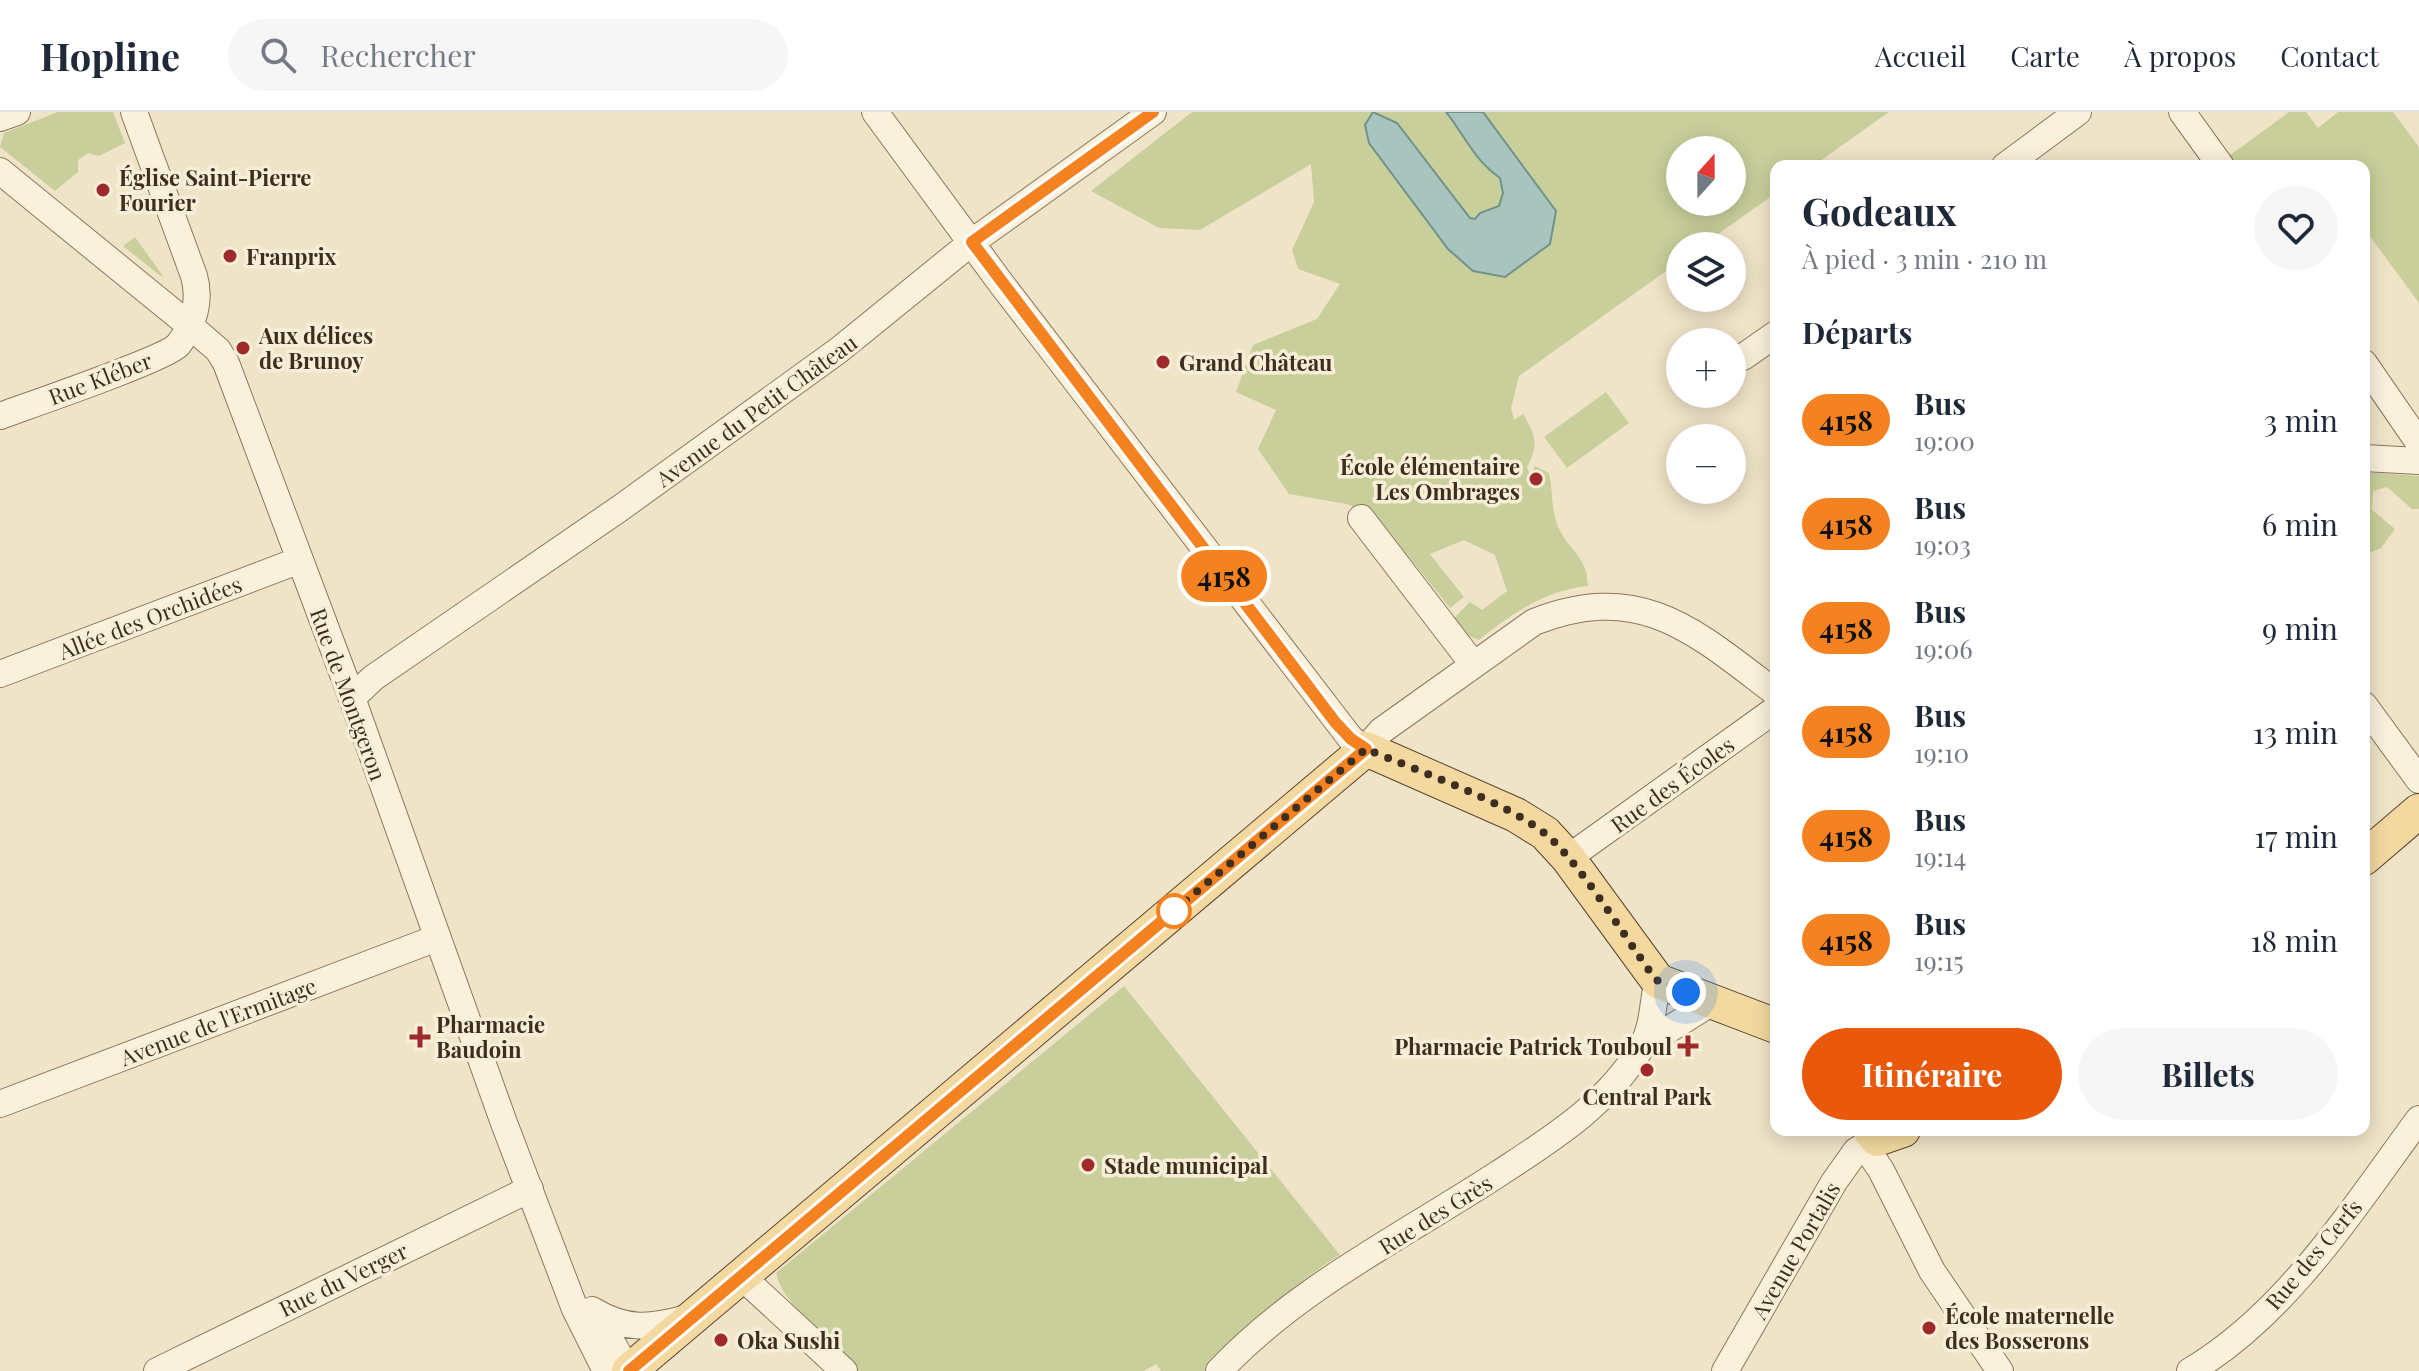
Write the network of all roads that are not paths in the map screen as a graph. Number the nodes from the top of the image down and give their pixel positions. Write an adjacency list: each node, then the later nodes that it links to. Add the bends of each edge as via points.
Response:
1 (17, 112): 7 (street)
2 (134, 112): 12 (street, via 198,289)
3 (875, 112): 11 (street)
4 (1153, 112): 11 (street, Avenue du Petit Château)
5 (2078, 112): 8 (street)
6 (2182, 112): 9 (street)
7 (0, 118)
8 (2013, 160)
9 (2217, 160)
10 (0, 171): 12 (street, Rue de Montgeron)
11 (972, 242): 25 (street, Avenue du Petit Château, via 814,368 373,678); 28 (street, via 1335,722)
12 (189, 325): 16 (street, Rue Kléber, via 172,349); 21 (street, Rue de Montgeron, via 226,363)
13 (1770, 338): 14 (street)
14 (1746, 355)
15 (2370, 372): 17 (street)
16 (0, 416)
17 (2419, 443)
18 (2370, 458): 19 (street)
19 (2419, 461)
20 (1361, 518): 22 (street)
21 (300, 560): 23 (street, Allée des Orchidées); 25 (street, Rue de Montgeron)
22 (1473, 664): 24 (street, via 1534,622 1559,612 1636,607 1662,614); 28 (street, via 1381,731)
23 (0, 674)
24 (1770, 689)
25 (352, 698): 33 (street, Rue de Montgeron)
26 (1770, 713): 32 (street, Rue des Écoles)
27 (2370, 713): 29 (street)
28 (1366, 749): 32 (main road, via 1516,815 1545,833); 42 (main road)
29 (2419, 780)
30 (2419, 811): 31 (main road)
31 (2370, 853)
32 (1568, 858): 34 (main road)
33 (437, 938): 38 (street, Avenue de l'Ermitage); 41 (street, Rue de Montgeron)
34 (1658, 981): 35 (main road); 37 (street, Rue des Grès)
35 (1714, 1001): 36 (main road); 37 (street, Rue des Grès)
36 (1770, 1024)
37 (1641, 1047): 50 (street, Rue des Grès, via 1600,1101 1571,1126 1299,1300 1252,1336)
38 (0, 1104)
39 (2419, 1119): 53 (street, Rue des Cerfs, via 2332,1236 2266,1311)
40 (1878, 1136): 51 (street, Avenue Portalis, via 1848,1161); 52 (street, via 1881,1170 1932,1271)
41 (530, 1189): 43 (street, Rue de Montgeron); 46 (street, Rue du Verger)
42 (740, 1275): 45 (main road); 49 (street)
43 (570, 1287): 44 (street, Rue de Montgeron); 47 (street, Rue de Montgeron, via 575,1309)
44 (592, 1310): 45 (street, Rue de Montgeron, via 635,1328); 48 (street, Rue de Montgeron)
45 (690, 1317): 48 (main road)
46 (157, 1371)
47 (606, 1371)
48 (629, 1371)
49 (844, 1371)
50 (1219, 1371)
51 (1725, 1371)
52 (2000, 1371)
53 (2190, 1371)

